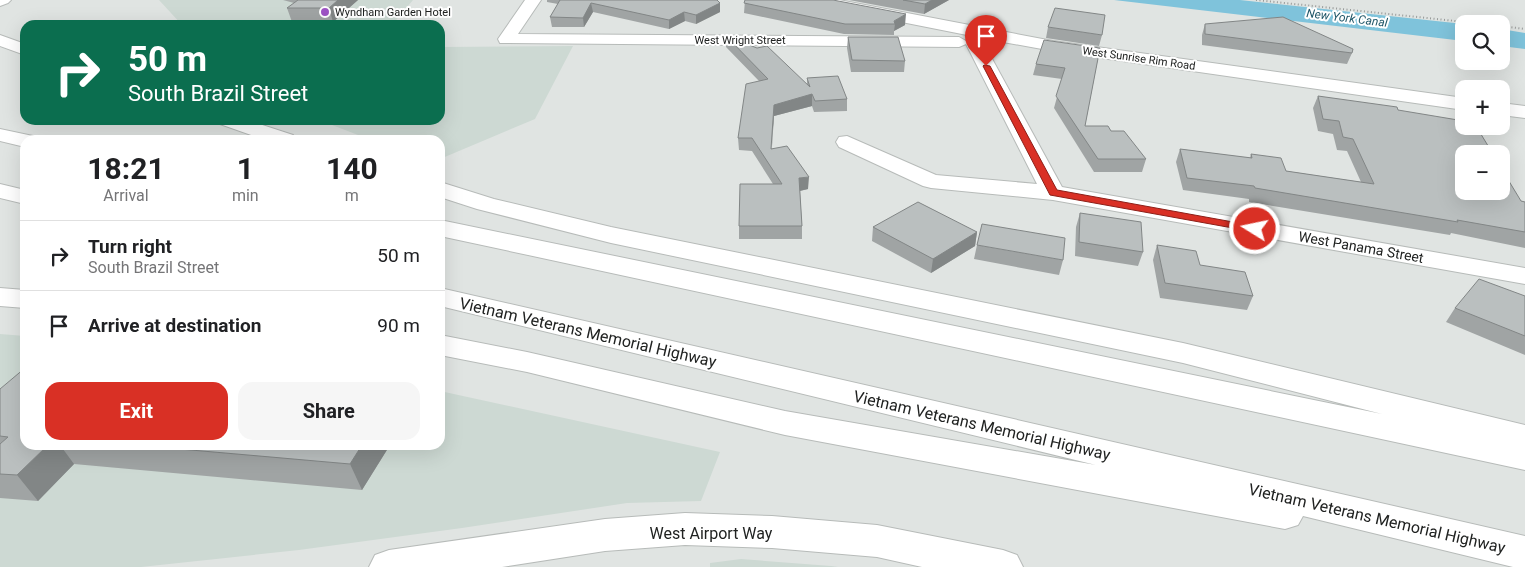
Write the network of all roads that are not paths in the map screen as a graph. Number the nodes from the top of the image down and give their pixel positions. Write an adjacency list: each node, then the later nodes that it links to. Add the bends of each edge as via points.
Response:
1 (533, 0): 3 (main road, West Wright Street, via 506,39)
2 (816, 0): 3 (main road, West Sunrise Rim Road)
3 (982, 39): 8 (main road, West Sunrise Rim Road, via 1053,46); 18 (main road)
4 (0, 40): 5 (main road)
5 (20, 48)
6 (0, 57): 7 (main road)
7 (20, 59)
8 (1455, 103)
9 (1510, 110): 10 (main road)
10 (1525, 112)
11 (242, 125): 12 (main road)
12 (270, 135)
13 (0, 136): 14 (main road)
14 (20, 140)
15 (848, 142): 18 (main road, West Panama Street, via 931,181)
16 (445, 190): 26 (main road, via 610,235 1183,354)
17 (0, 191): 19 (main road)
18 (1053, 192): 21 (main road, West Panama Street)
19 (20, 196)
20 (445, 229): 27 (main road)
21 (1525, 276)
22 (0, 297): 24 (main road)
23 (445, 298): 28 (main road, Vietnam Veterans Memorial Highway)
24 (20, 299)
25 (445, 346): 29 (main road, via 786,422)
26 (1525, 438)
27 (1525, 457)
28 (1525, 553)
29 (1525, 558)
30 (390, 567): 31 (main road, West Airport Way, via 605,535 685,529 772,532 877,542)
31 (1002, 567)

